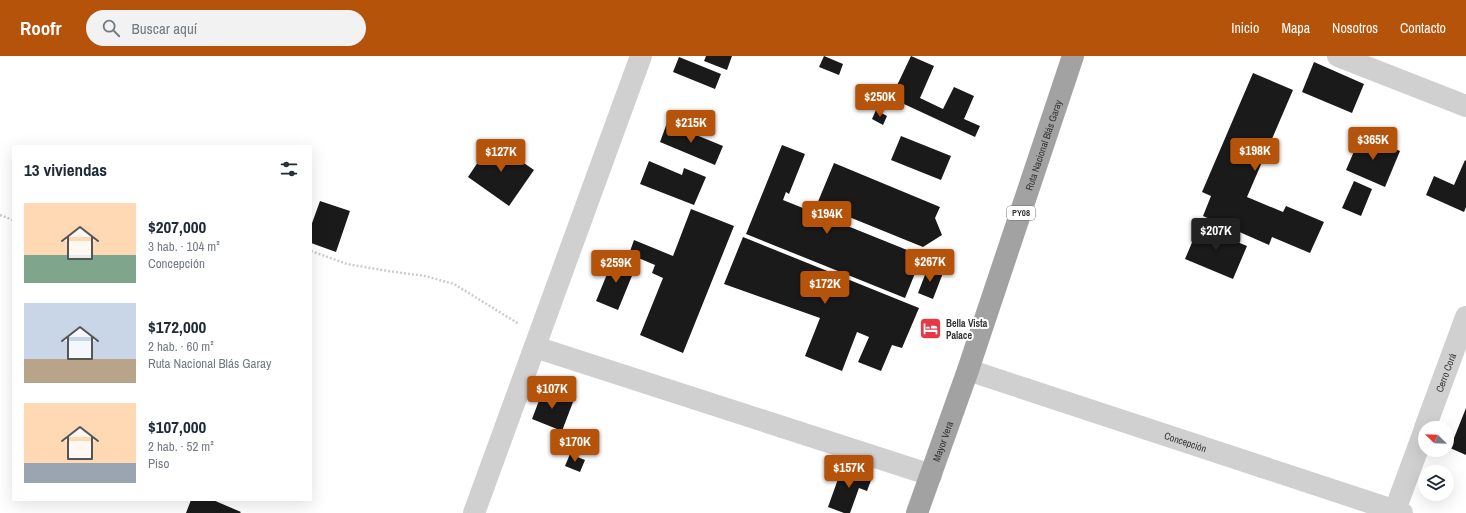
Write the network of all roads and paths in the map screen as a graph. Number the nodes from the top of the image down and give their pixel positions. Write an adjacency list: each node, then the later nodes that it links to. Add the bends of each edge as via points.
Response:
1 (641, 56): 9 (street)
2 (1073, 56): 10 (highway, Ruta Nacional Blás Garay / PY08)
3 (1338, 56): 4 (street)
4 (1466, 106)
5 (0, 215): 6 (path)
6 (12, 220)
7 (312, 251): 9 (path, via 347,264 425,276 454,284)
8 (1466, 317): 11 (street, Cerro Corá)
9 (537, 341): 13 (street); 15 (street)
10 (968, 370): 13 (highway, Mayor Vera / PY08); 14 (street, Concepción)
11 (1428, 421)
12 (1418, 450): 14 (street, Cerro Corá)
13 (931, 475): 16 (highway, Mayor Vera / PY08)
14 (1397, 512)
15 (474, 513)
16 (917, 513)

